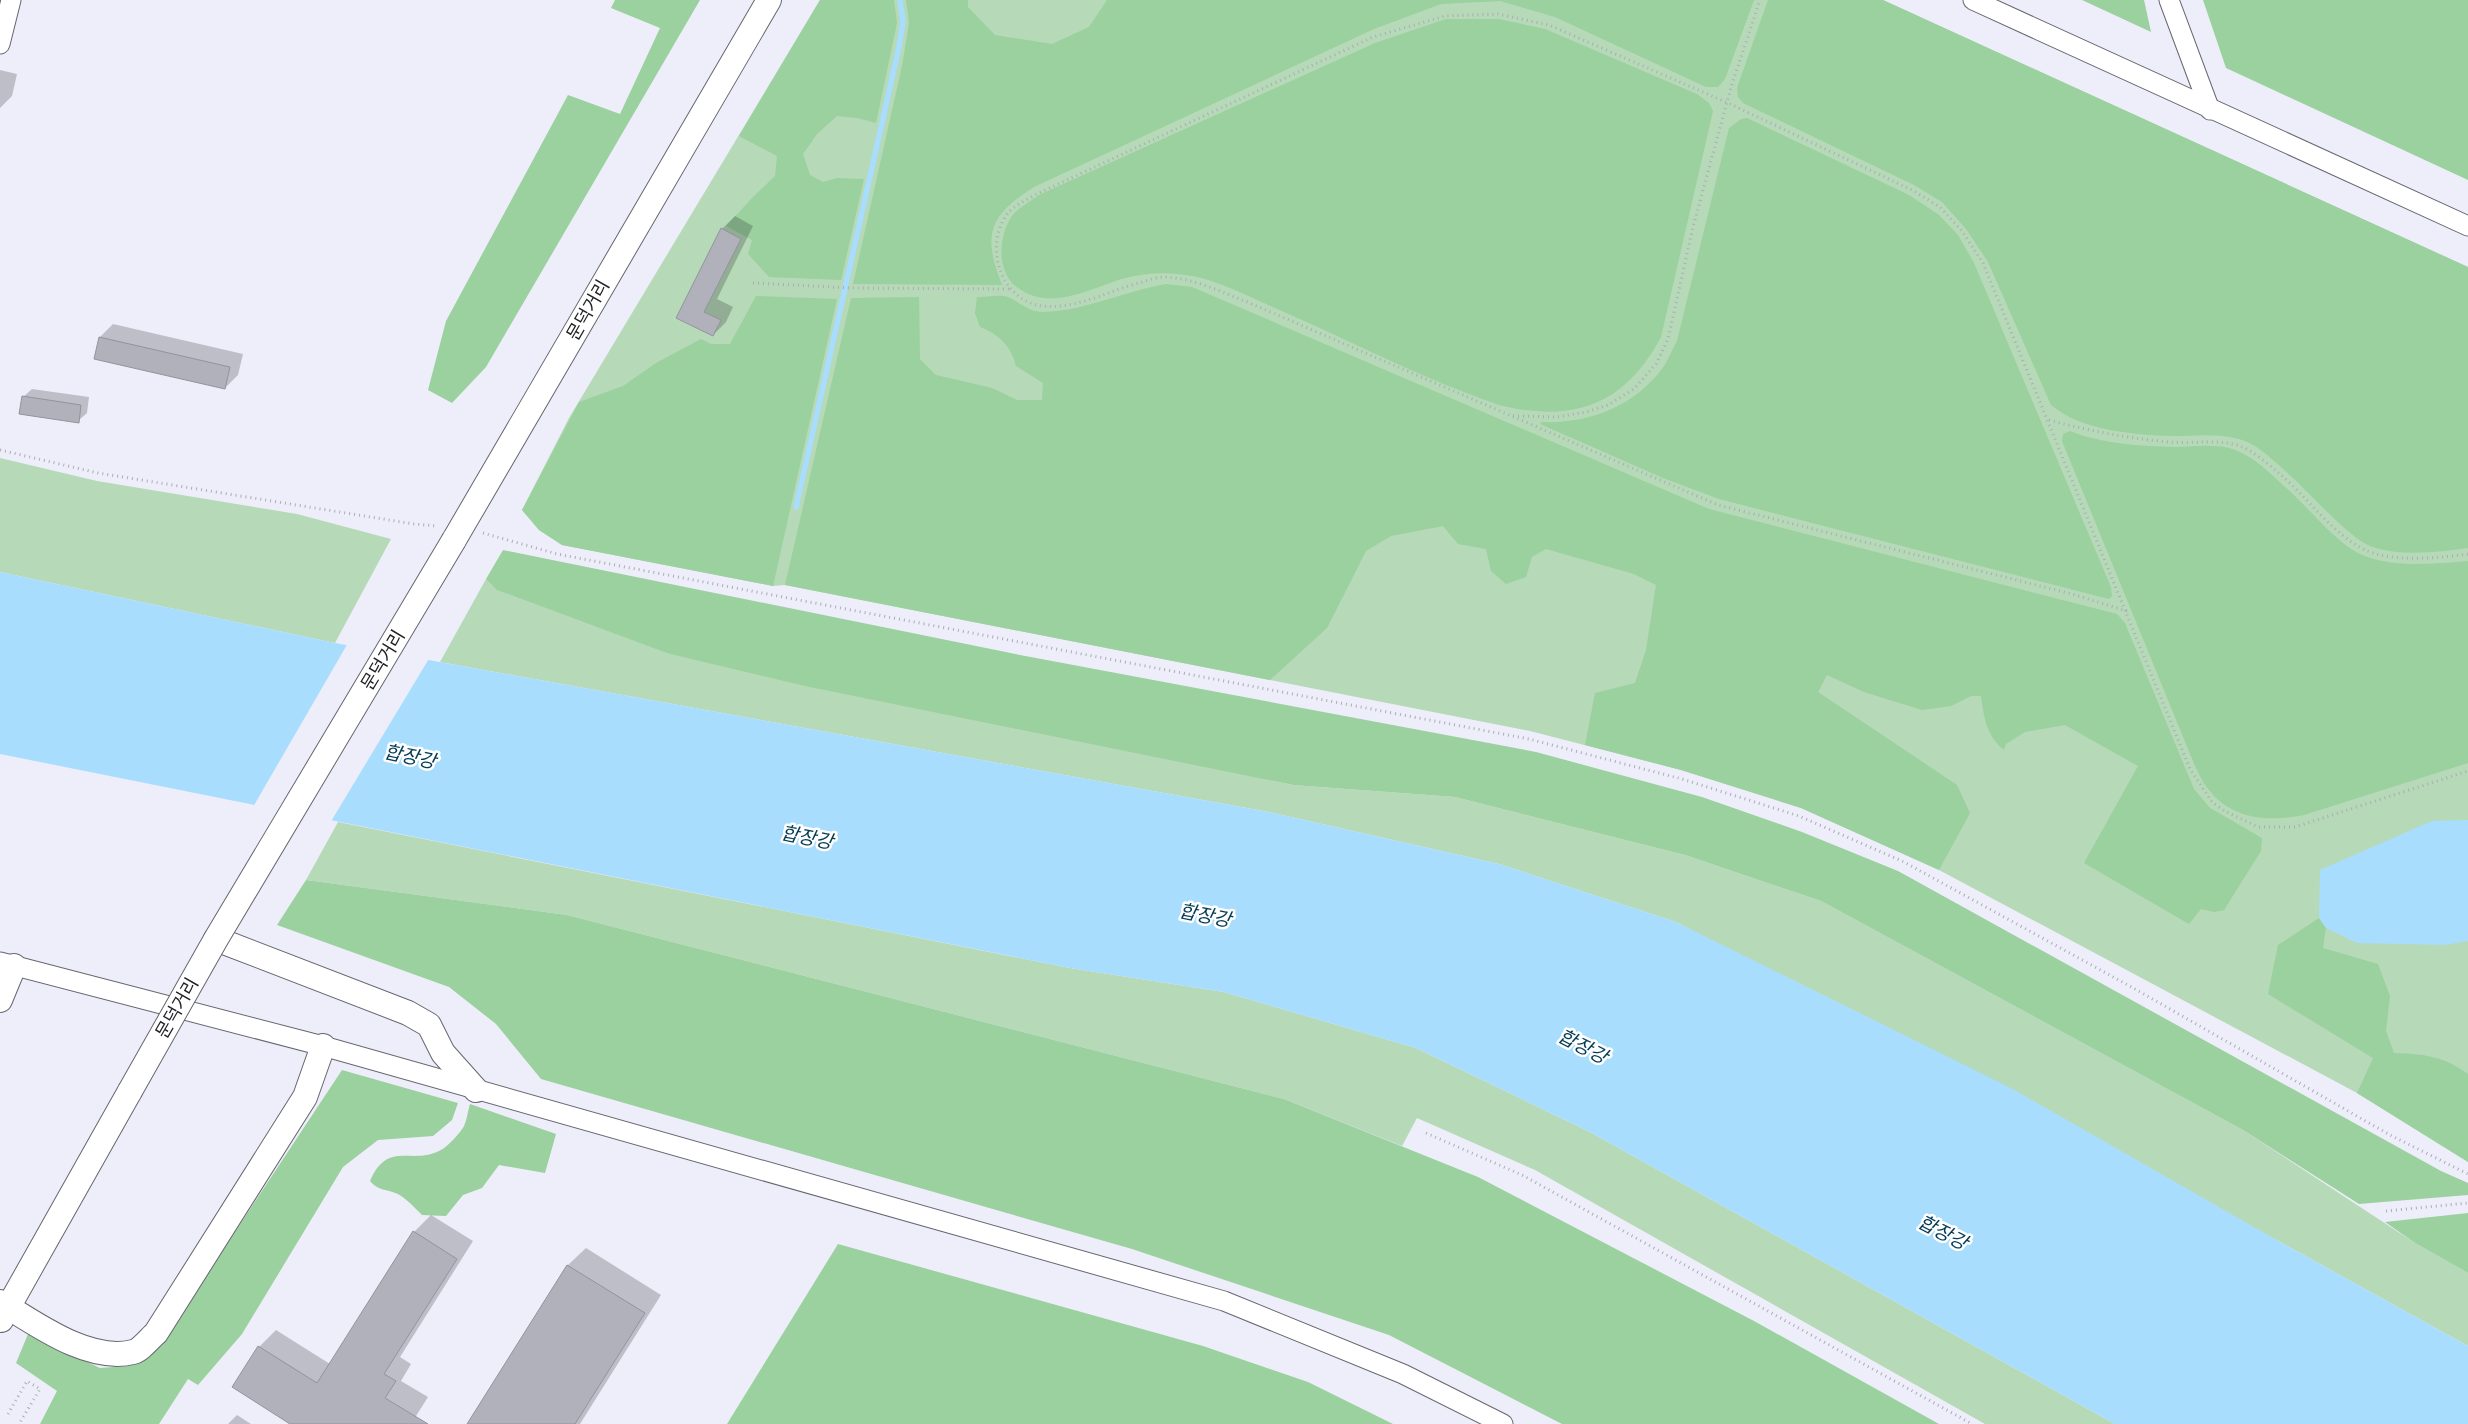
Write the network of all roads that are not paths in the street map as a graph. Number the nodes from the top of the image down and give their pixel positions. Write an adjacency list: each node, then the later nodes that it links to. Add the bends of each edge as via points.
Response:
1 (11, 0): 5 (street)
2 (769, 0): 8 (main road, 문덕거리, bridge)
3 (1973, 0): 6 (street)
4 (2169, 0): 6 (street)
5 (0, 44)
6 (2210, 110): 7 (street)
7 (2468, 226)
8 (216, 939): 12 (main road, via 408,1013 429,1025 443,1053); 13 (main road, 문덕거리, bridge)
9 (7, 964): 10 (main road); 11 (street)
10 (0, 1000)
11 (323, 1046): 12 (street); 13 (main road, via 305,1098 156,1333 135,1352 107,1354 80,1348)
12 (476, 1090): 14 (street, via 1224,1301 1403,1374)
13 (3, 1310)
14 (1503, 1424)

